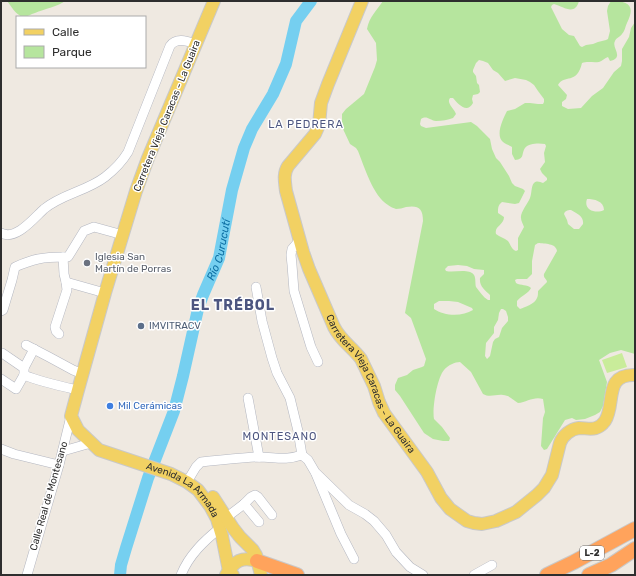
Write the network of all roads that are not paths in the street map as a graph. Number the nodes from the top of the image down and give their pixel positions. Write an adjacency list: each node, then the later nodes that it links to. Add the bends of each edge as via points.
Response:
1 (362, 1): 6 (main road, Carretera Vieja Caracas - La Guaira, via 328,84 315,134 285,171 286,191)
2 (211, 2): 3 (main road, Carretera Vieja Caracas - La Guaira)
3 (196, 44): 4 (street, via 178,40 170,46 128,152 121,163 95,184 46,208 20,231 10,235); 5 (main road, Carretera Vieja Caracas - La Guaira, via 148,158)
4 (1, 233)
5 (122, 235): 7 (street, via 94,227 84,231 68,258); 10 (main road, Carretera Vieja Caracas - La Guaira)
6 (299, 239): 14 (street, via 291,255 294,291); 17 (main road, Carretera Vieja Caracas - La Guaira, via 334,327 342,340 361,359 384,413 427,472 441,498 450,509 467,521 482,524 496,522 516,512 536,495 552,475 562,438 579,428 592,429 600,426 608,415 615,384 621,377)
7 (63, 257): 8 (street); 11 (street, via 39,258 15,267)
8 (66, 282): 10 (street); 12 (street, via 55,327)
9 (256, 287): 25 (street, via 272,358 290,398)
10 (105, 293): 16 (main road, Carretera Vieja Caracas - La Guaira)
11 (1, 311)
12 (59, 334)
13 (2, 353): 15 (street)
14 (318, 362)
15 (24, 372): 16 (street, via 30,347); 18 (street, via 16,389); 19 (street, via 36,380)
16 (83, 374): 19 (main road, Carretera Vieja Caracas - La Guaira)
17 (635, 375)
18 (1, 379)
19 (78, 390): 21 (main road, Carretera Vieja Caracas - La Guaira)
20 (248, 398): 26 (street)
21 (71, 416): 22 (main road, Avenida La Armada, via 78,430); 24 (street, Calle Real de Montesano)
22 (91, 443): 24 (street); 29 (main road, Avenida La Armada)
23 (1, 449): 27 (street)
24 (63, 451): 27 (street, Calle Real de Montesano)
25 (302, 455): 26 (street, via 285,459); 28 (street)
26 (259, 457): 29 (street, via 201,462)
27 (59, 465): 41 (street, Calle Real de Montesano)
28 (315, 472): 37 (street, via 340,534); 45 (street, via 349,504 374,521 396,552 410,567)
29 (188, 480): 32 (main road, Avenida La Armada, via 202,486); 34 (main road, Avenida La Armada, via 205,498)
30 (244, 504): 31 (street, via 255,495); 32 (street); 33 (street)
31 (272, 515)
32 (227, 517): 38 (main road, Avenida La Armada, via 240,537 256,554)
33 (259, 522)
34 (220, 528): 40 (main road, Avenida La Armada); 42 (street, via 203,542 185,565)
35 (635, 529): 47 (highway, L-2)
36 (635, 549): 48 (highway, L-2, via 611,565)
37 (354, 559)
38 (257, 561): 40 (main road, via 247,558 242,560 235,564); 43 (main road, Avenida La Armada); 44 (highway)
39 (492, 564): 46 (street)
40 (229, 574)
41 (27, 575)
42 (181, 575)
43 (261, 575)
44 (297, 575)
45 (423, 575)
46 (474, 575)
47 (547, 575)
48 (589, 575)

